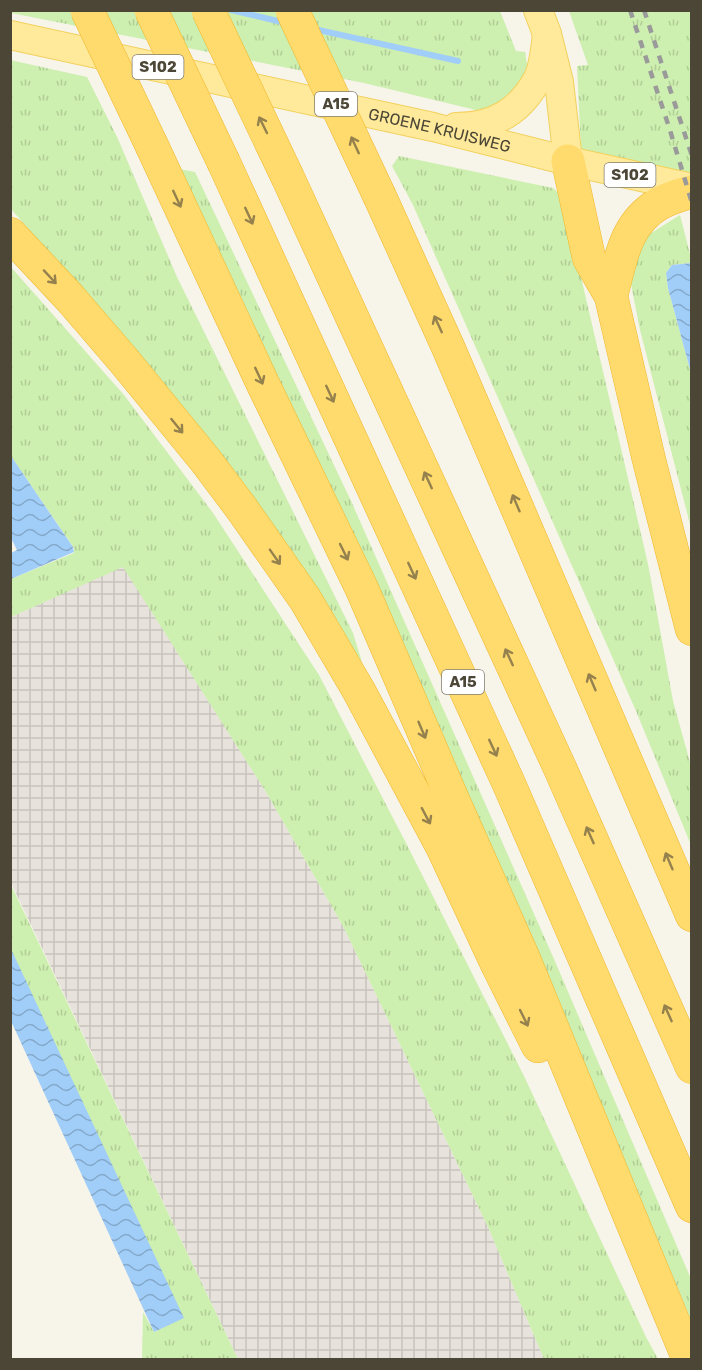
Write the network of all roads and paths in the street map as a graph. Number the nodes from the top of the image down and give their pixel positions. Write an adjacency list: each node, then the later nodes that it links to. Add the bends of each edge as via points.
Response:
1 (87, 10): 16 (highway, one-way to 16, bridge, via 362,589 523,957)
2 (151, 10): 15 (highway, A15, one-way to 15, bridge, via 509,784)
3 (208, 10): 14 (highway, one-way to 3, bridge, via 560,766)
4 (292, 10): 13 (highway, A15, one-way to 4, bridge, via 453,357)
5 (543, 22): 7 (main road, S102, via 544,58 538,79 512,111 470,127); 8 (main road, S102, via 559,82)
6 (10, 35): 7 (main road, GROENE KRUISWEG / S102)
7 (432, 127): 8 (main road, GROENE KRUISWEG / S102)
8 (568, 161): 9 (main road, GROENE KRUISWEG / S102); 11 (highway, via 589,258)
9 (692, 190): 11 (highway, via 669,198 636,223 623,250)
10 (10, 234): 16 (highway, one-way to 16, via 70,298 206,461 305,599 443,848)
11 (611, 296): 12 (highway)
12 (692, 629)
13 (692, 915)
14 (692, 1067)
15 (692, 1206)
16 (669, 1312): 17 (highway)
17 (689, 1359)

